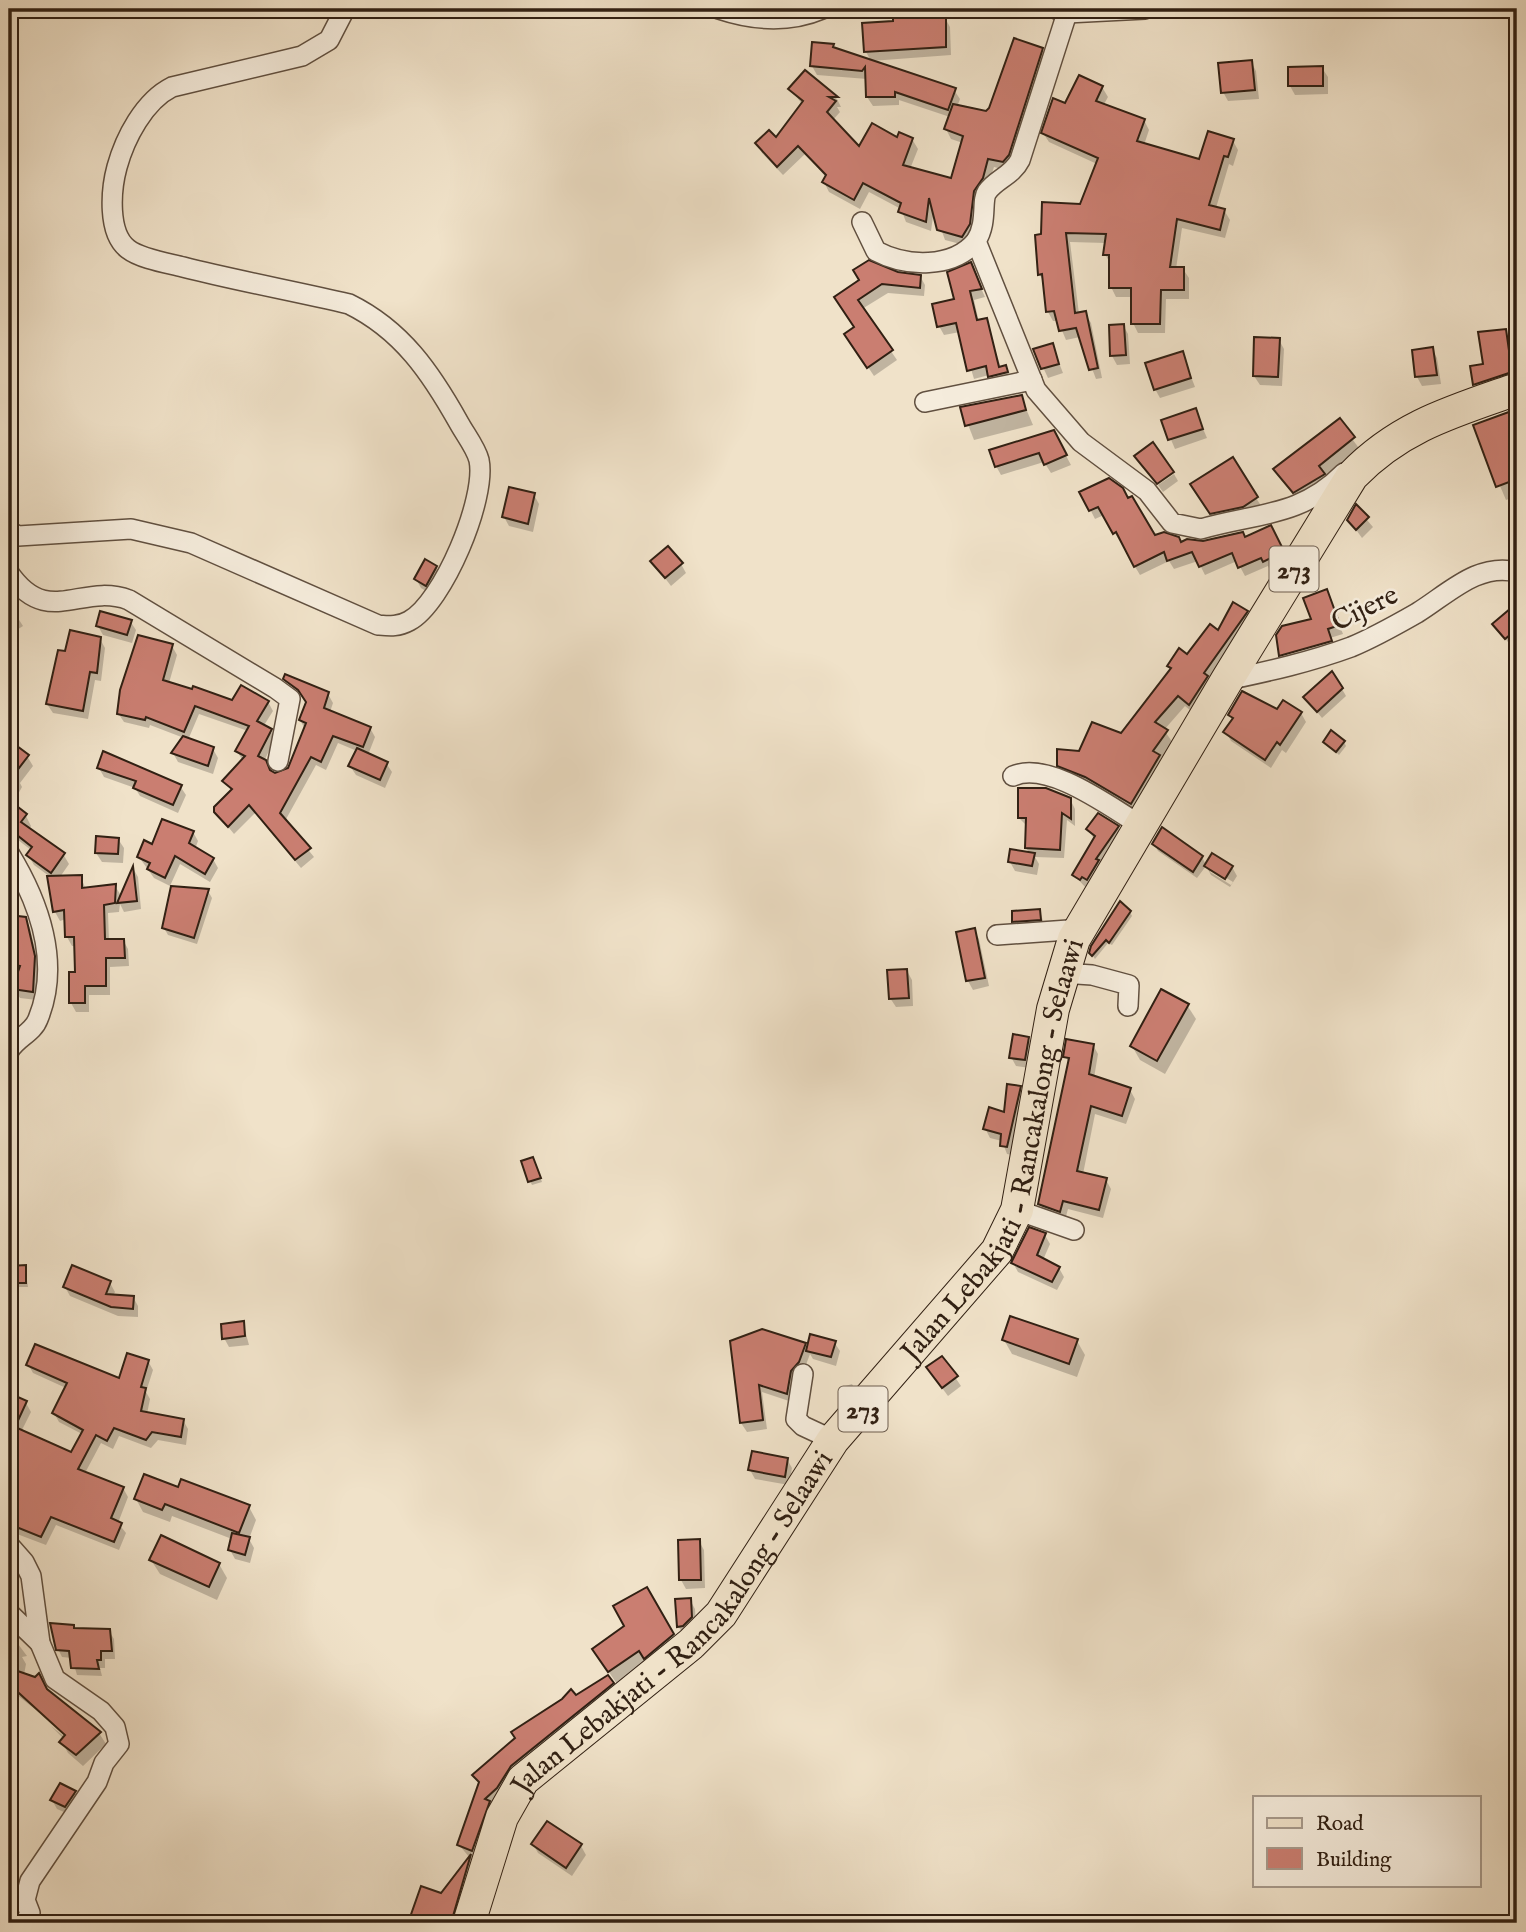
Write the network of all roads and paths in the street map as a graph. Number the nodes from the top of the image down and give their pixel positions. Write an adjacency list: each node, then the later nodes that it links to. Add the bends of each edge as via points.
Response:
1 (345, 9): 12 (street, via 329,40 302,56 160,93 122,146 114,216 127,248 162,262 349,304 370,314 413,351 443,394 478,458 480,473 467,536 435,594 410,621 395,627 379,625 191,543 131,529 18,536)
2 (719, 9): 3 (street, via 770,19)
3 (822, 9)
4 (1145, 9): 5 (street)
5 (1061, 11): 7 (street, via 1020,160 1014,172 988,190 986,219)
6 (863, 222): 7 (street, via 876,251 909,263 960,256)
7 (976, 241): 8 (street)
8 (1032, 380): 10 (street); 11 (street, via 1081,442 1147,491 1172,523 1185,528 1307,503 1357,460)
9 (1517, 389): 11 (main road, Jalan Lebakjati - Rancakalong - Selaawi / 273, via 1398,435)
10 (925, 402)
11 (1376, 451): 15 (main road, Jalan Lebakjati - Rancakalong - Selaawi / 273, via 1352,476)
12 (9, 531)
13 (1517, 572): 15 (street, Cijere, via 1506,569 1477,575 1353,646 1289,668)
14 (9, 573): 16 (street, via 21,590 46,602 108,595 129,600 272,685 290,699)
15 (1227, 680): 18 (main road, Jalan Lebakjati - Rancakalong - Selaawi / 273)
16 (278, 761)
17 (1013, 776): 18 (street, via 1039,772 1056,777)
18 (1142, 826): 20 (main road, Jalan Lebakjati - Rancakalong - Selaawi / 273)
19 (9, 853): 24 (street, via 40,916 47,965 37,1021)
20 (1082, 929): 21 (street); 22 (main road, Jalan Lebakjati - Rancakalong - Selaawi / 273, via 1074,939)
21 (998, 935)
22 (1088, 976): 23 (street, via 1129,985); 25 (main road, Jalan Lebakjati - Rancakalong - Selaawi / 273)
23 (1128, 1006)
24 (9, 1051)
25 (1017, 1210): 26 (street); 28 (main road, Jalan Lebakjati - Rancakalong - Selaawi / 273, via 979,1275)
26 (1074, 1230)
27 (803, 1374): 28 (street, via 796,1419)
28 (833, 1440): 33 (main road, Jalan Lebakjati - Rancakalong - Selaawi / 273, via 721,1614 518,1787 502,1816)
29 (9, 1545): 31 (street, via 31,1576)
30 (9, 1613): 31 (street)
31 (40, 1643): 32 (street, via 55,1679 101,1711 115,1727 119,1744 30,1881 25,1900 30,1913)
32 (25, 1923)
33 (469, 1923)

